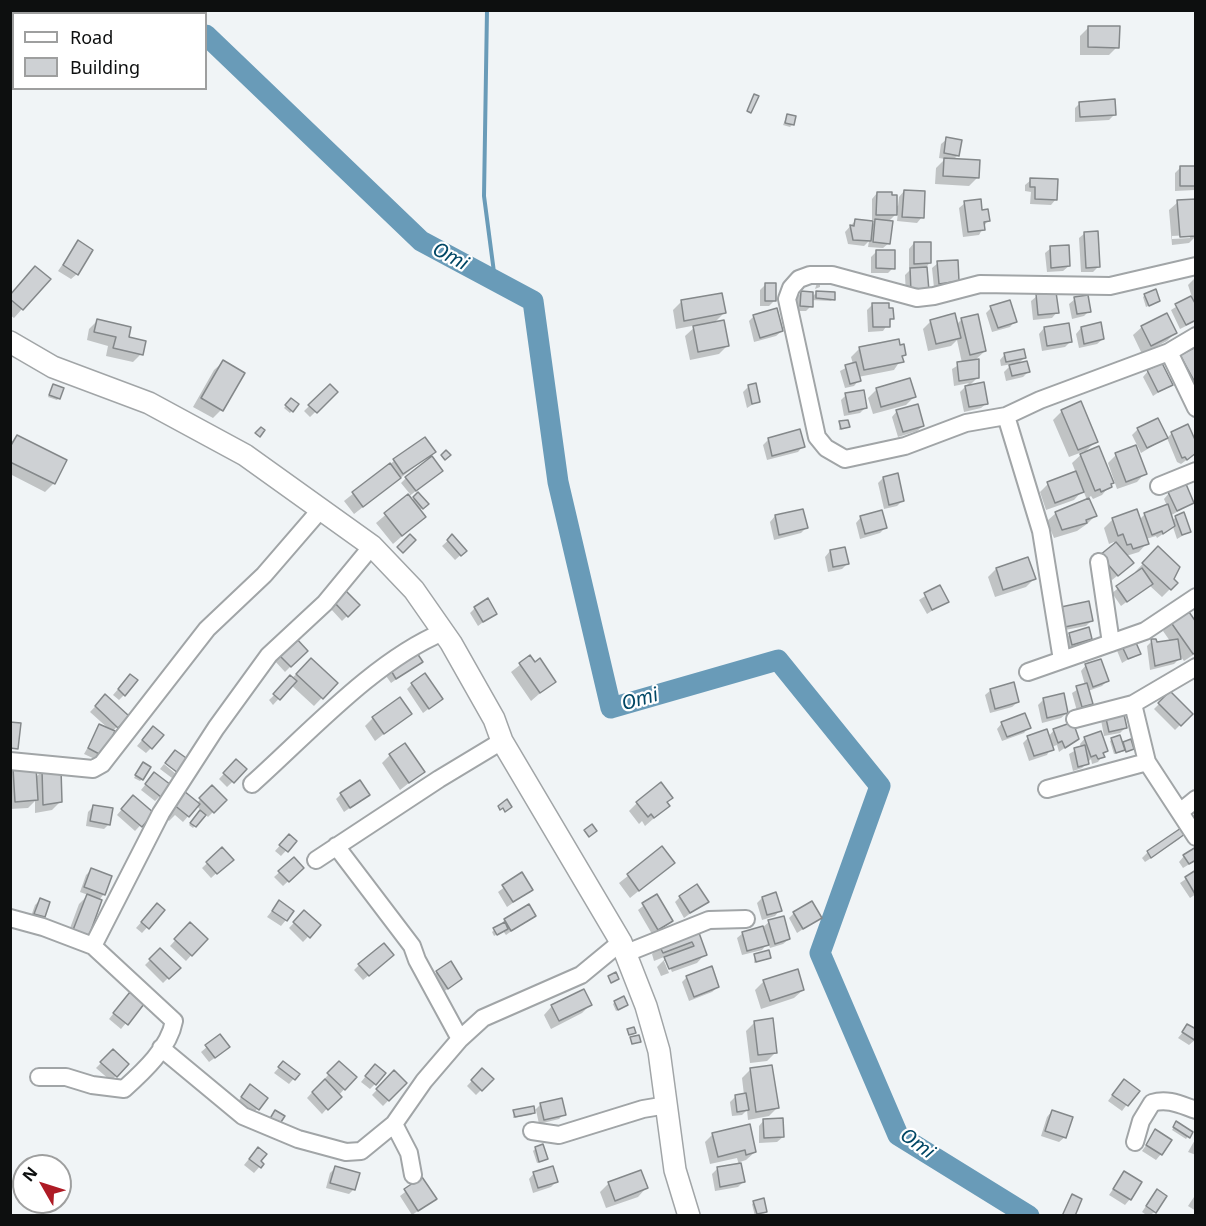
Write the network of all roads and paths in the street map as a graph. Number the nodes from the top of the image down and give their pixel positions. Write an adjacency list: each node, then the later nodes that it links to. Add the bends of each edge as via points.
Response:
1 (1196, 266): 8 (street, via 1110,286 980,284 917,297 832,275 810,275 791,288 787,299 816,437 844,459 905,446 966,423)
2 (1196, 336): 4 (street)
3 (10, 342): 6 (main road)
4 (1169, 352): 7 (street); 8 (street)
5 (10, 354): 6 (street)
6 (53, 367): 11 (main road, via 148,403 245,455)
7 (1196, 408)
8 (1006, 416): 17 (street, via 1041,531)
9 (1196, 471): 10 (street)
10 (1159, 486)
11 (321, 509): 12 (main road); 23 (street, via 264,575 207,629 102,764 93,769)
12 (372, 546): 15 (main road, via 414,590); 34 (street, via 325,603 269,654 216,728 161,813)
13 (1099, 562): 16 (street)
14 (1196, 597): 16 (street, via 1144,631)
15 (443, 632): 22 (main road, via 494,719); 25 (street, via 419,642 395,659 299,738)
16 (1112, 643): 17 (street)
17 (1062, 660): 19 (street)
18 (1196, 667): 20 (street)
19 (1028, 672)
20 (1132, 704): 21 (street); 24 (street)
21 (1075, 719)
22 (502, 741): 30 (street); 35 (main road)
23 (10, 761)
24 (1147, 762): 26 (street); 28 (street)
25 (252, 784)
26 (1047, 789)
27 (1196, 799): 28 (street)
28 (1180, 812): 29 (street)
29 (1196, 837)
30 (336, 846): 31 (street); 36 (street, via 412,945)
31 (316, 860)
32 (10, 918): 34 (street)
33 (746, 919): 35 (street, via 709,920)
34 (93, 946): 37 (street, via 174,1021 171,1037)
35 (623, 948): 36 (street, via 580,975 483,1018); 39 (main road, via 656,1040)
36 (460, 1039): 41 (street)
37 (161, 1048): 38 (street, via 124,1089 66,1077); 41 (street, via 243,1116 284,1134 346,1152 361,1151)
38 (39, 1077)
39 (667, 1105): 42 (street, via 559,1135); 45 (main road, via 675,1170)
40 (1196, 1110): 43 (street, via 1172,1102 1152,1103 1141,1120)
41 (394, 1125): 44 (street, via 410,1153)
42 (532, 1131)
43 (1135, 1142)
44 (413, 1175)
45 (689, 1215)

